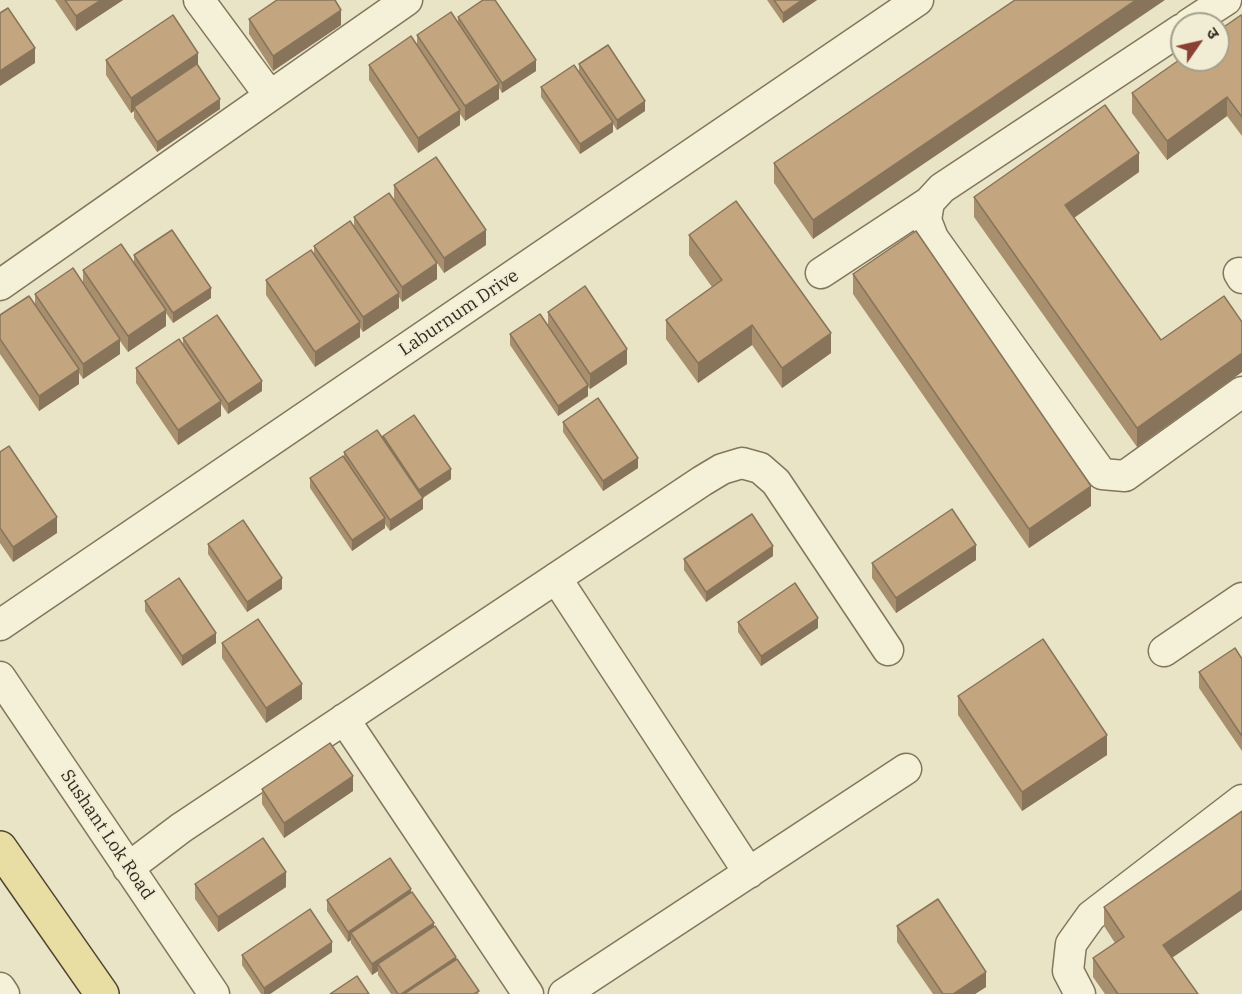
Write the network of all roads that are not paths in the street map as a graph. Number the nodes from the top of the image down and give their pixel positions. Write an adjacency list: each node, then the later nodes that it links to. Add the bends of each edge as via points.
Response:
1 (199, 0): 7 (street)
2 (407, 0): 7 (street)
3 (918, 0): 14 (street, Laburnum Drive)
4 (1226, 0): 5 (street)
5 (1208, 12)
6 (1170, 37): 8 (street, via 942,188)
7 (270, 96): 10 (street)
8 (929, 202): 9 (street); 11 (street, via 926,220 933,238 1102,474 1125,476)
9 (821, 273)
10 (0, 285)
11 (1242, 392)
12 (556, 578): 15 (street, via 702,480 742,463 760,468 776,482); 18 (street); 23 (street)
13 (1242, 598): 16 (street)
14 (0, 625)
15 (888, 650)
16 (1164, 651)
17 (0, 677): 22 (street, Sushant Lok Road)
18 (344, 719): 22 (street); 28 (street)
19 (906, 769): 23 (street)
20 (1242, 800): 30 (street, via 1091,916 1071,944 1068,970)
21 (0, 848): 26 (main road)
22 (128, 868): 27 (street, Sushant Lok Road)
23 (749, 873): 29 (street)
24 (0, 988): 25 (street)
25 (4, 994)
26 (102, 994)
27 (213, 994)
28 (528, 994)
29 (564, 994)
30 (1080, 994)

